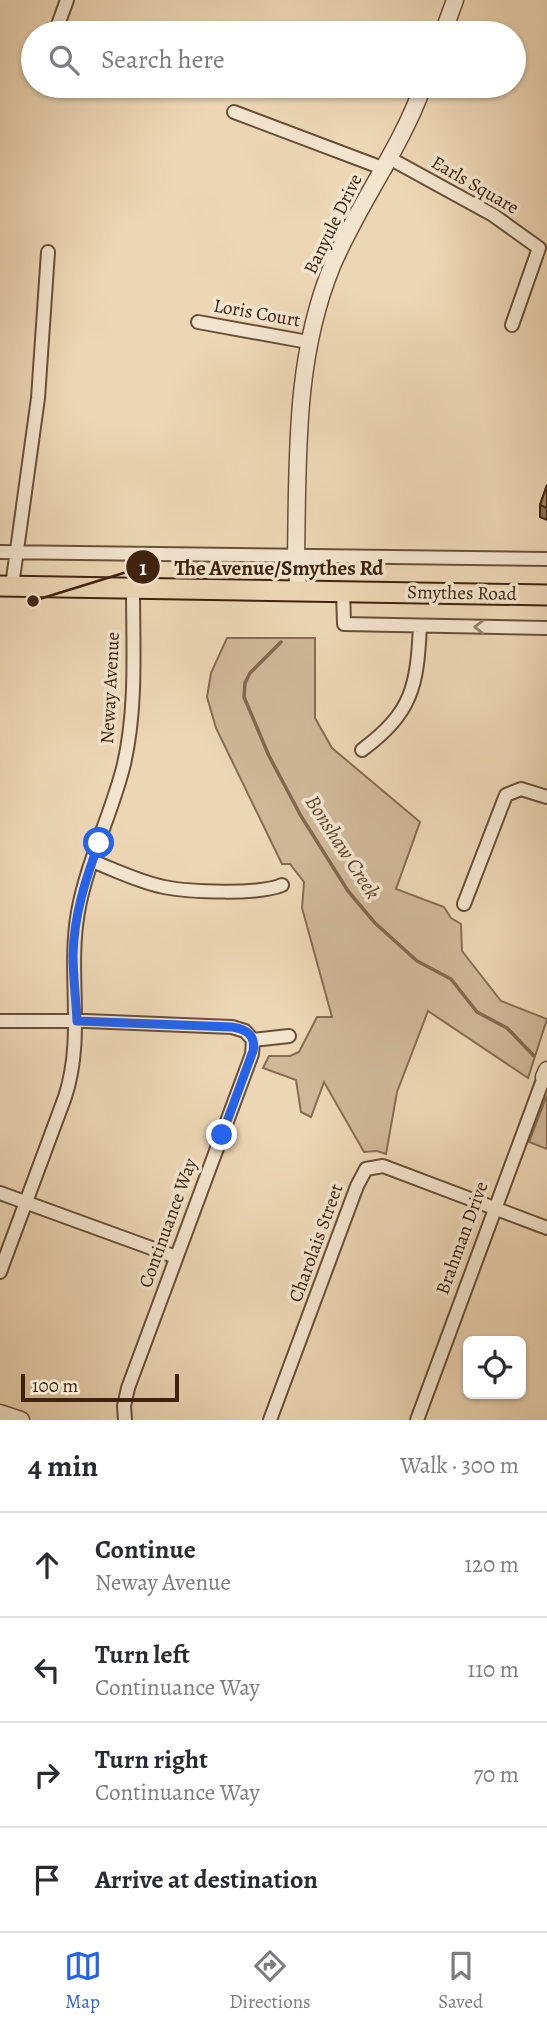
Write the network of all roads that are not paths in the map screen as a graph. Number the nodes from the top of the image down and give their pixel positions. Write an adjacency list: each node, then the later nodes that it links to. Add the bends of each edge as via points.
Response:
1 (67, 0): 3 (street)
2 (455, 0): 4 (street)
3 (59, 21)
4 (447, 21)
5 (418, 98): 7 (street, Banyule Drive)
6 (234, 112): 7 (street, Earls Square)
7 (388, 164): 8 (street, Earls Square, via 493,215); 12 (street, Banyule Drive, via 332,265)
8 (543, 247): 11 (street, Earls Square)
9 (48, 252): 14 (street, via 38,398)
10 (198, 322): 12 (street, Loris Court)
11 (512, 325)
12 (308, 342): 15 (street, Banyule Drive, via 300,409)
13 (0, 552): 14 (street)
14 (15, 553): 15 (street); 17 (street)
15 (297, 556): 16 (street); 19 (street, Banyule Drive)
16 (547, 559)
17 (6, 586): 18 (main road, Smythes Road)
18 (133, 589): 19 (main road, Smythes Road); 26 (street, Neway Avenue, via 128,743)
19 (298, 590): 20 (main road, Smythes Road)
20 (342, 590): 21 (main road, Smythes Road); 22 (street, via 344,624)
21 (547, 595)
22 (420, 626): 23 (street, one-way to 22); 24 (street, via 417,671 408,700 391,727)
23 (547, 628)
24 (362, 750)
25 (547, 797): 28 (street, via 521,789 506,794)
26 (92, 861): 27 (street, via 165,888 255,891); 30 (street, Neway Avenue, via 74,941)
27 (282, 885)
28 (464, 904)
29 (0, 1021): 30 (street)
30 (77, 1021): 32 (street, via 237,1028); 35 (street, Neway Avenue, via 69,1086)
31 (289, 1036): 32 (street)
32 (253, 1040): 38 (street, Continuance Way, via 252,1054)
33 (546, 1074): 36 (street, Brahman Drive)
34 (0, 1193): 35 (street)
35 (26, 1203): 38 (street); 39 (street, Neway Avenue)
36 (495, 1208): 37 (street); 43 (street, Charolais Street, via 383,1166 364,1171); 44 (street, Brahman Drive)
37 (547, 1228)
38 (176, 1257): 42 (street, Continuance Way, via 128,1388)
39 (0, 1272)
40 (0, 1413): 41 (street)
41 (21, 1420)
42 (125, 1420)
43 (270, 1420)
44 (417, 1420)

